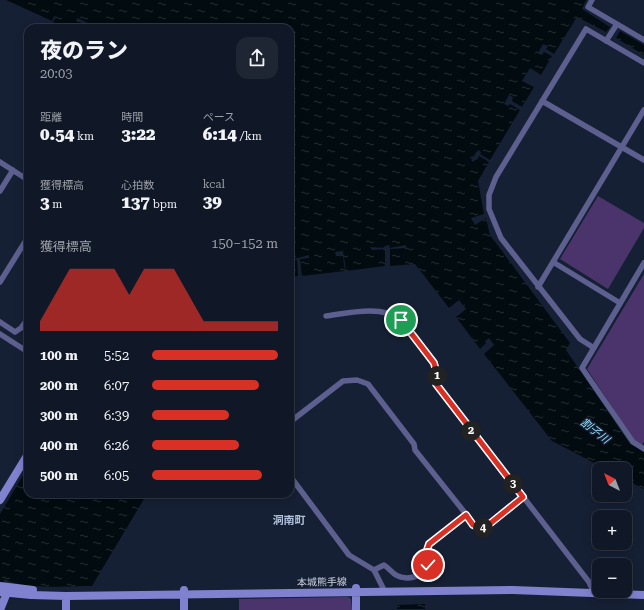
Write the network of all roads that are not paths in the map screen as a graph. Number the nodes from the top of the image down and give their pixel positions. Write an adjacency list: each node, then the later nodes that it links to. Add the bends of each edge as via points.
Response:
1 (592, 0): 2 (street, via 588,7)
2 (617, 24): 3 (street); 4 (street)
3 (644, 40)
4 (606, 41): 5 (street); 6 (street, via 586,29)
5 (644, 62)
6 (542, 101): 8 (street); 18 (street, via 496,177 489,195 489,210 501,238)
7 (644, 110): 8 (street)
8 (622, 147): 9 (street); 15 (street)
9 (644, 160)
10 (0, 162): 11 (street)
11 (13, 170): 12 (street); 13 (street)
12 (24, 177)
13 (0, 191)
14 (24, 243): 17 (street)
15 (554, 262): 18 (street); 19 (street)
16 (644, 263): 19 (street)
17 (0, 282)
18 (538, 287): 24 (street, via 580,339)
19 (620, 303): 24 (street)
20 (326, 316): 30 (street, via 366,310 391,315 401,320 434,363 436,384)
21 (0, 322): 22 (street, via 15,332)
22 (24, 324)
23 (0, 334): 25 (street)
24 (594, 348): 27 (street, via 582,368 633,442)
25 (24, 349)
26 (294, 419): 32 (street, via 343,381 357,380 368,384)
27 (644, 448)
28 (24, 460): 31 (main road)
29 (294, 481): 33 (street, via 349,554)
30 (523, 497): 32 (street, via 481,528 473,525); 34 (street)
31 (0, 499)
32 (466, 515): 33 (street, via 429,544 428,565 420,576 400,577 384,565)
33 (374, 570): 35 (street)
34 (592, 586)
35 (383, 588): 37 (main road, 本城熊手線); 38 (main road, 本城熊手線, via 514,586)
36 (3, 589): 42 (main road, 本城熊手線); 45 (main road, 本城熊手線); 46 (main road)
37 (356, 590): 39 (main road, 本城熊手線); 42 (main road, 本城熊手線); 49 (main road)
38 (592, 590)
39 (592, 590)
40 (632, 590): 41 (main road)
41 (644, 590)
42 (184, 592): 45 (main road, 本城熊手線); 48 (main road)
43 (632, 594): 44 (main road, 本城熊手線)
44 (644, 595)
45 (66, 596): 47 (main road)
46 (0, 610)
47 (66, 610)
48 (184, 610)
49 (356, 610)

